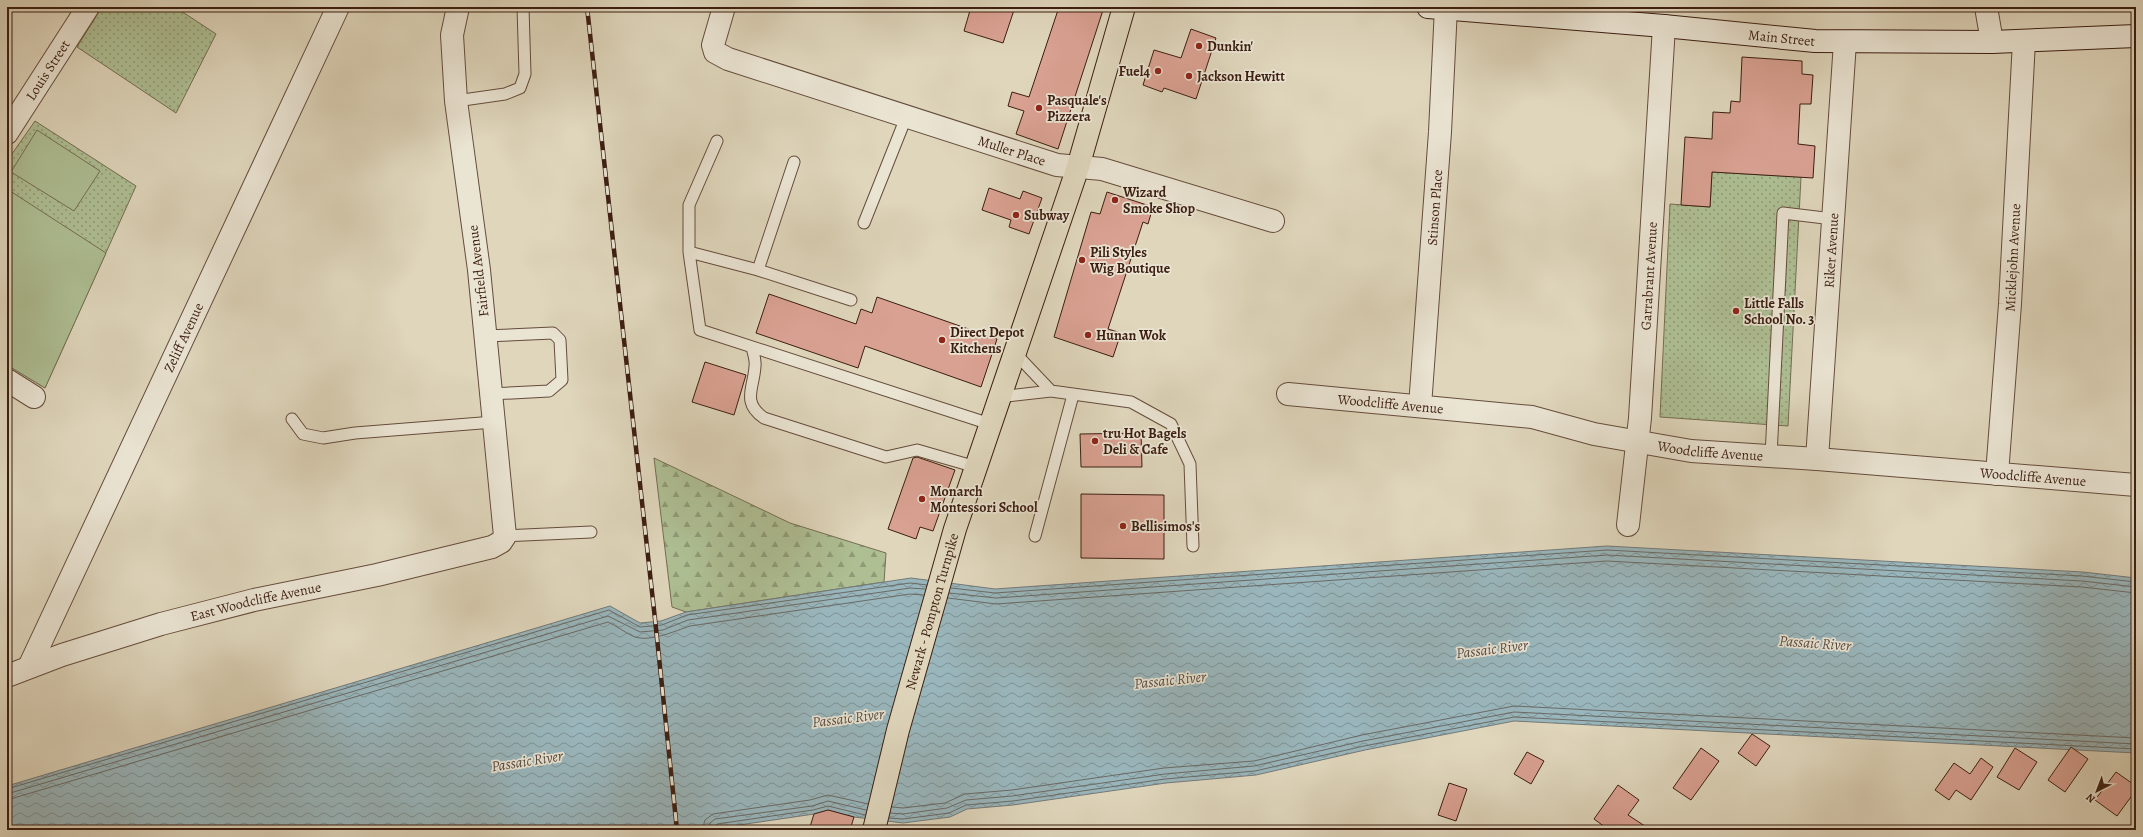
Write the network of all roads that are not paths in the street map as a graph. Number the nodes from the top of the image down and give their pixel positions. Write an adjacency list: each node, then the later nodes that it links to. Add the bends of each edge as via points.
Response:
1 (88, 7): 16 (street, Louis Street)
2 (338, 7): 51 (street, Zeliff Avenue)
3 (458, 7): 14 (street, Fairfield Avenue, via 452,35)
4 (523, 7): 14 (lane, via 525,74 520,88 505,94)
5 (724, 7): 15 (street, Muller Place, via 713,45 715,52 754,67)
6 (1124, 7): 19 (main road, Newark - Pompton Turnpike)
7 (1986, 7): 13 (street)
8 (1440, 8): 9 (street, Main Street); 36 (street, Stinson Place, via 1440,132)
9 (1664, 26): 12 (street, Main Street); 40 (street, Garrabrant Avenue)
10 (2136, 36): 11 (street, Main Street)
11 (2024, 41): 13 (street, Main Street); 44 (street, Micklejohn Avenue, via 2010,304)
12 (1845, 42): 13 (street, Main Street); 20 (street, Riker Avenue)
13 (1992, 42)
14 (456, 100): 26 (street, Fairfield Avenue, via 479,270)
15 (907, 115): 19 (street, Muller Place, via 1057,165); 22 (lane)
16 (7, 133)
17 (717, 141): 23 (lane, via 690,206)
18 (794, 162): 24 (lane)
19 (1078, 167): 21 (street, Muller Place, via 1102,169); 28 (main road, Newark - Pompton Turnpike)
20 (1833, 219): 41 (lane, via 1783,213); 42 (street, Riker Avenue)
21 (1273, 220)
22 (864, 223)
23 (690, 252): 24 (lane); 27 (lane, via 700,330)
24 (758, 270): 25 (lane)
25 (851, 300)
26 (485, 336): 31 (street, Fairfield Avenue); 31 (lane, via 553,333 560,340 562,380 549,391)
27 (752, 347): 39 (lane); 43 (lane, via 756,365 750,395 751,404 764,418 886,457 917,450)
28 (1014, 352): 30 (lane); 35 (main road, Newark - Pompton Turnpike)
29 (7, 380): 34 (street)
30 (1051, 391): 33 (lane); 35 (lane)
31 (491, 394): 38 (street, Fairfield Avenue)
32 (1288, 394): 36 (street, Woodcliffe Avenue)
33 (1073, 395): 49 (lane); 50 (lane, via 1131,402 1171,424 1190,464)
34 (34, 397)
35 (999, 397): 39 (main road, Newark - Pompton Turnpike)
36 (1420, 406): 40 (street, Woodcliffe Avenue, via 1532,417 1594,434)
37 (292, 418): 38 (lane, via 303,434 323,438)
38 (494, 422): 48 (street, Fairfield Avenue)
39 (990, 424): 43 (main road, Newark - Pompton Turnpike)
40 (1638, 441): 41 (street, Woodcliffe Avenue, via 1691,451); 46 (street, Garrabrant Avenue)
41 (1771, 456): 42 (street, Woodcliffe Avenue)
42 (1817, 459): 44 (street, Woodcliffe Avenue)
43 (976, 467): 53 (main road, Newark - Pompton Turnpike, via 955,528 898,730)
44 (1997, 474): 45 (street, Woodcliffe Avenue)
45 (2136, 485)
46 (1628, 526)
47 (591, 532): 48 (lane)
48 (505, 536): 51 (street, East Woodcliffe Avenue, via 492,547 377,576 254,600 161,624)
49 (1035, 536)
50 (1193, 546)
51 (29, 667): 52 (street, East Woodcliffe Avenue)
52 (7, 676)
53 (874, 830)

